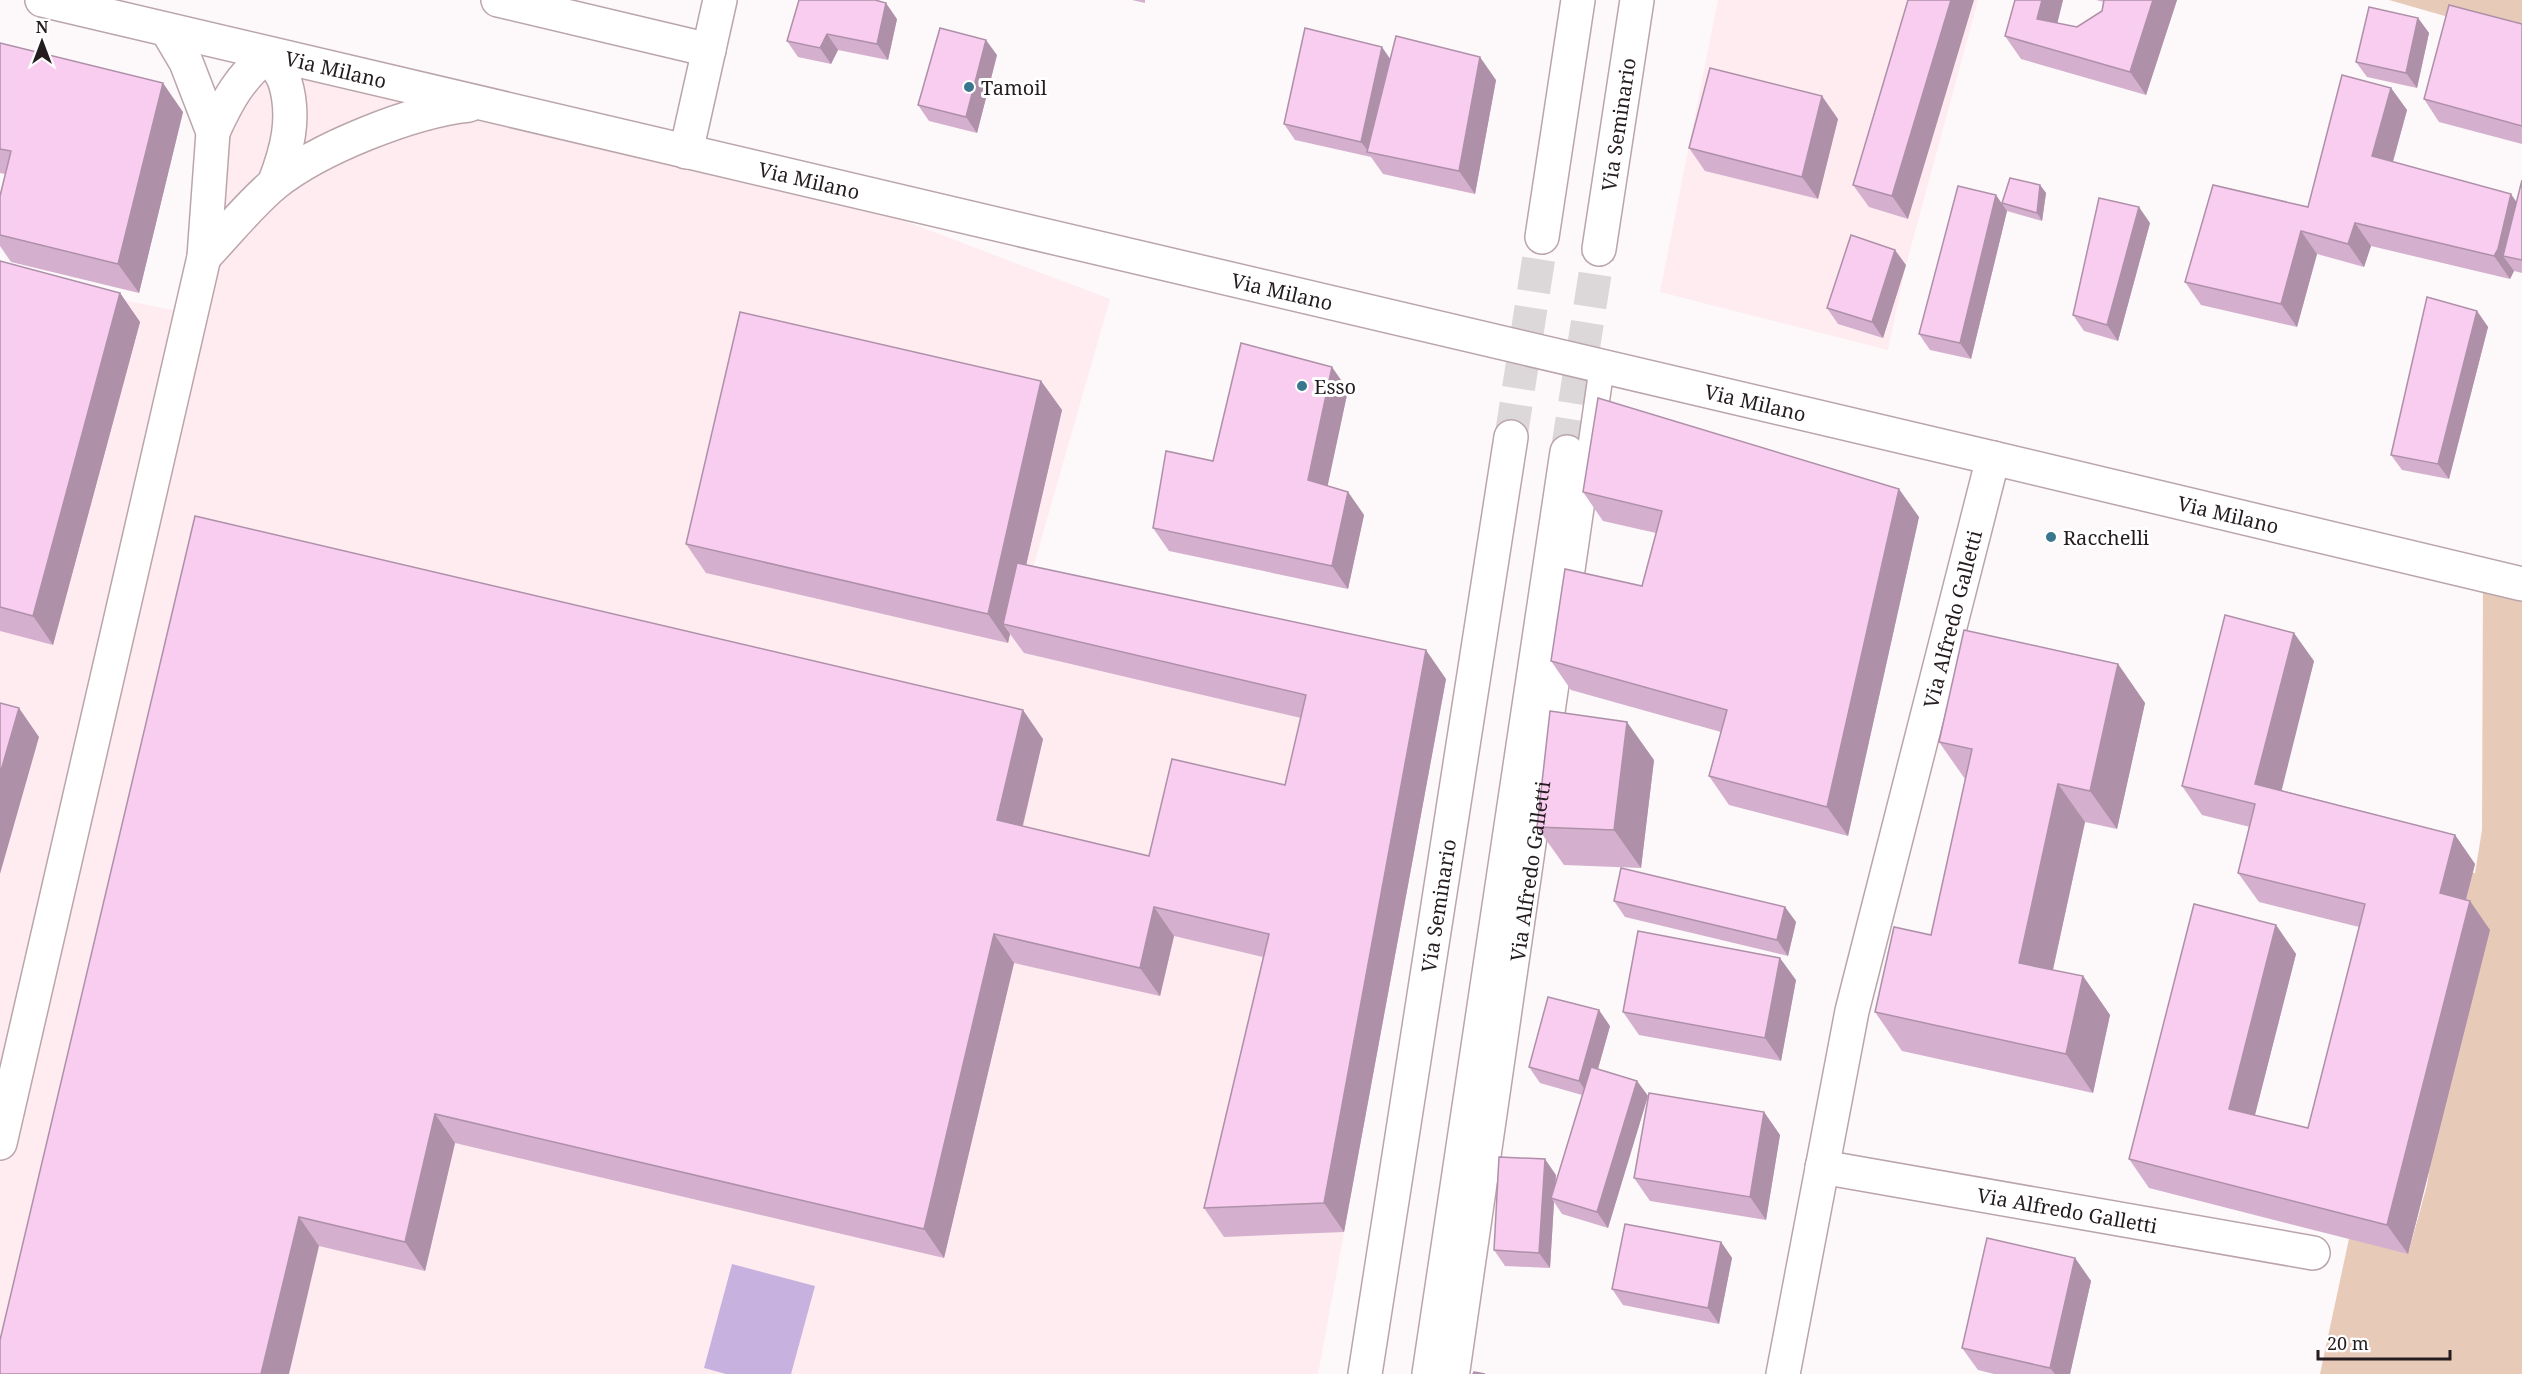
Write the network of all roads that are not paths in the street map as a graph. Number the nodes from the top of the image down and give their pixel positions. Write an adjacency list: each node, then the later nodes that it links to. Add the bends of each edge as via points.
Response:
1 (42, 0): 6 (main road, Via Milano)
2 (498, 0): 7 (main road)
3 (720, 0): 7 (main road)
4 (1578, 0): 13 (main road)
5 (1637, 0): 14 (main road, Via Seminario)
6 (167, 30): 8 (main road, Via Milano); 10 (main road, via 186,62)
7 (709, 50): 11 (main road)
8 (269, 54): 9 (main road, Via Milano); 10 (main road, via 248,70); 12 (main road, via 285,82 291,126 287,151)
9 (482, 104): 11 (main road, Via Milano); 12 (main road, via 448,108 381,128 327,151)
10 (213, 132): 15 (main road)
11 (686, 152): 16 (main road, Via Milano)
12 (274, 184): 15 (main road)
13 (1542, 237)
14 (1599, 249)
15 (204, 257): 21 (main road)
16 (1602, 366): 19 (main road, Via Milano); 26 (lane, Via Alfredo Galletti)
17 (1511, 437): 24 (main road, Via Seminario)
18 (1568, 452): 25 (main road)
19 (1993, 458): 20 (main road, Via Milano); 22 (main road, Via Alfredo Galletti, via 1852,1011)
20 (2522, 584)
21 (0, 1143)
22 (1822, 1167): 23 (main road, Via Alfredo Galletti); 27 (main road, Via Alfredo Galletti)
23 (2313, 1253)
24 (1365, 1374)
25 (1430, 1374)
26 (1457, 1374)
27 (1782, 1374)

